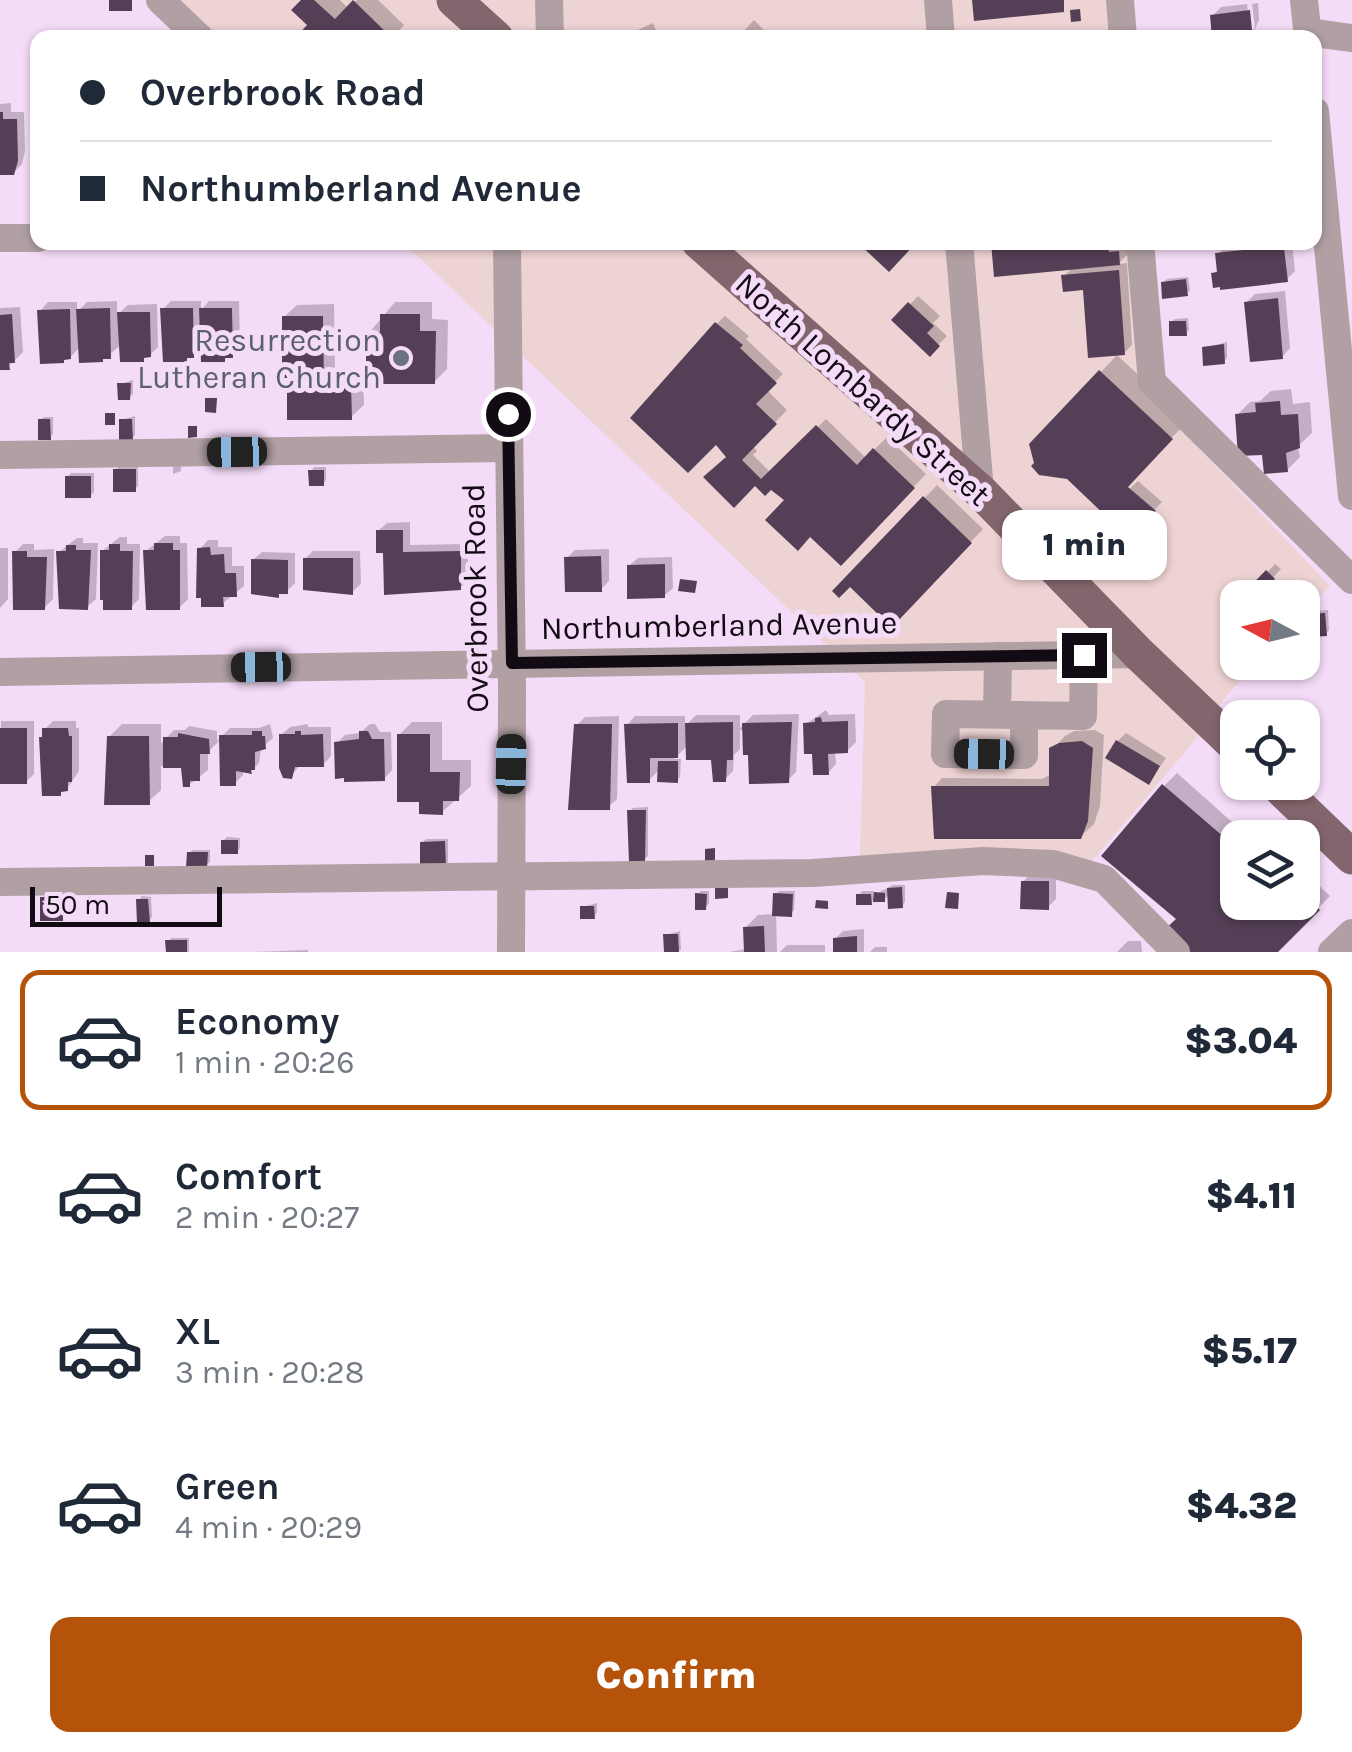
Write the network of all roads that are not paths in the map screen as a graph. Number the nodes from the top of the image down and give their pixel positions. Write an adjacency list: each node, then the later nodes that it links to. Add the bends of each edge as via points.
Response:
1 (160, 0): 7 (street)
2 (454, 0): 8 (main road)
3 (549, 0): 9 (street)
4 (938, 0): 10 (street)
5 (1120, 0): 11 (street)
6 (1304, 0): 12 (street)
7 (192, 30)
8 (487, 30)
9 (550, 30)
10 (940, 30)
11 (1122, 30)
12 (1308, 30)
13 (1322, 35): 14 (street)
14 (1352, 38)
15 (1322, 150): 22 (street)
16 (0, 238): 17 (street)
17 (30, 238)
18 (506, 250): 23 (street, Overbrook Road)
19 (708, 250): 26 (main road, North Lombardy Street)
20 (959, 250): 26 (street)
21 (1141, 250): 28 (street, via 1152,382)
22 (1340, 251): 25 (street)
23 (508, 448): 24 (street); 32 (street, Overbrook Road)
24 (0, 456)
25 (1350, 462): 27 (street)
26 (980, 491): 29 (main road, North Lombardy Street)
27 (1352, 496)
28 (1352, 580)
29 (1139, 654): 30 (street, Northumberland Avenue); 34 (main road, North Lombardy Street)
30 (1084, 655): 31 (street, Northumberland Avenue); 31 (street, via 1083,716 1011,715)
31 (998, 656): 32 (street, Northumberland Avenue)
32 (512, 663): 33 (street, Northumberland Avenue); 37 (street, Overbrook Road)
33 (0, 672)
34 (1220, 731)
35 (1293, 800): 36 (main road)
36 (1352, 857)
37 (510, 877): 38 (street); 40 (street, Overbrook Road); 41 (street, via 813,874 983,860 1053,864 1104,878)
38 (0, 882)
39 (1352, 933): 42 (street)
40 (510, 952)
41 (1176, 952)
42 (1332, 952)

